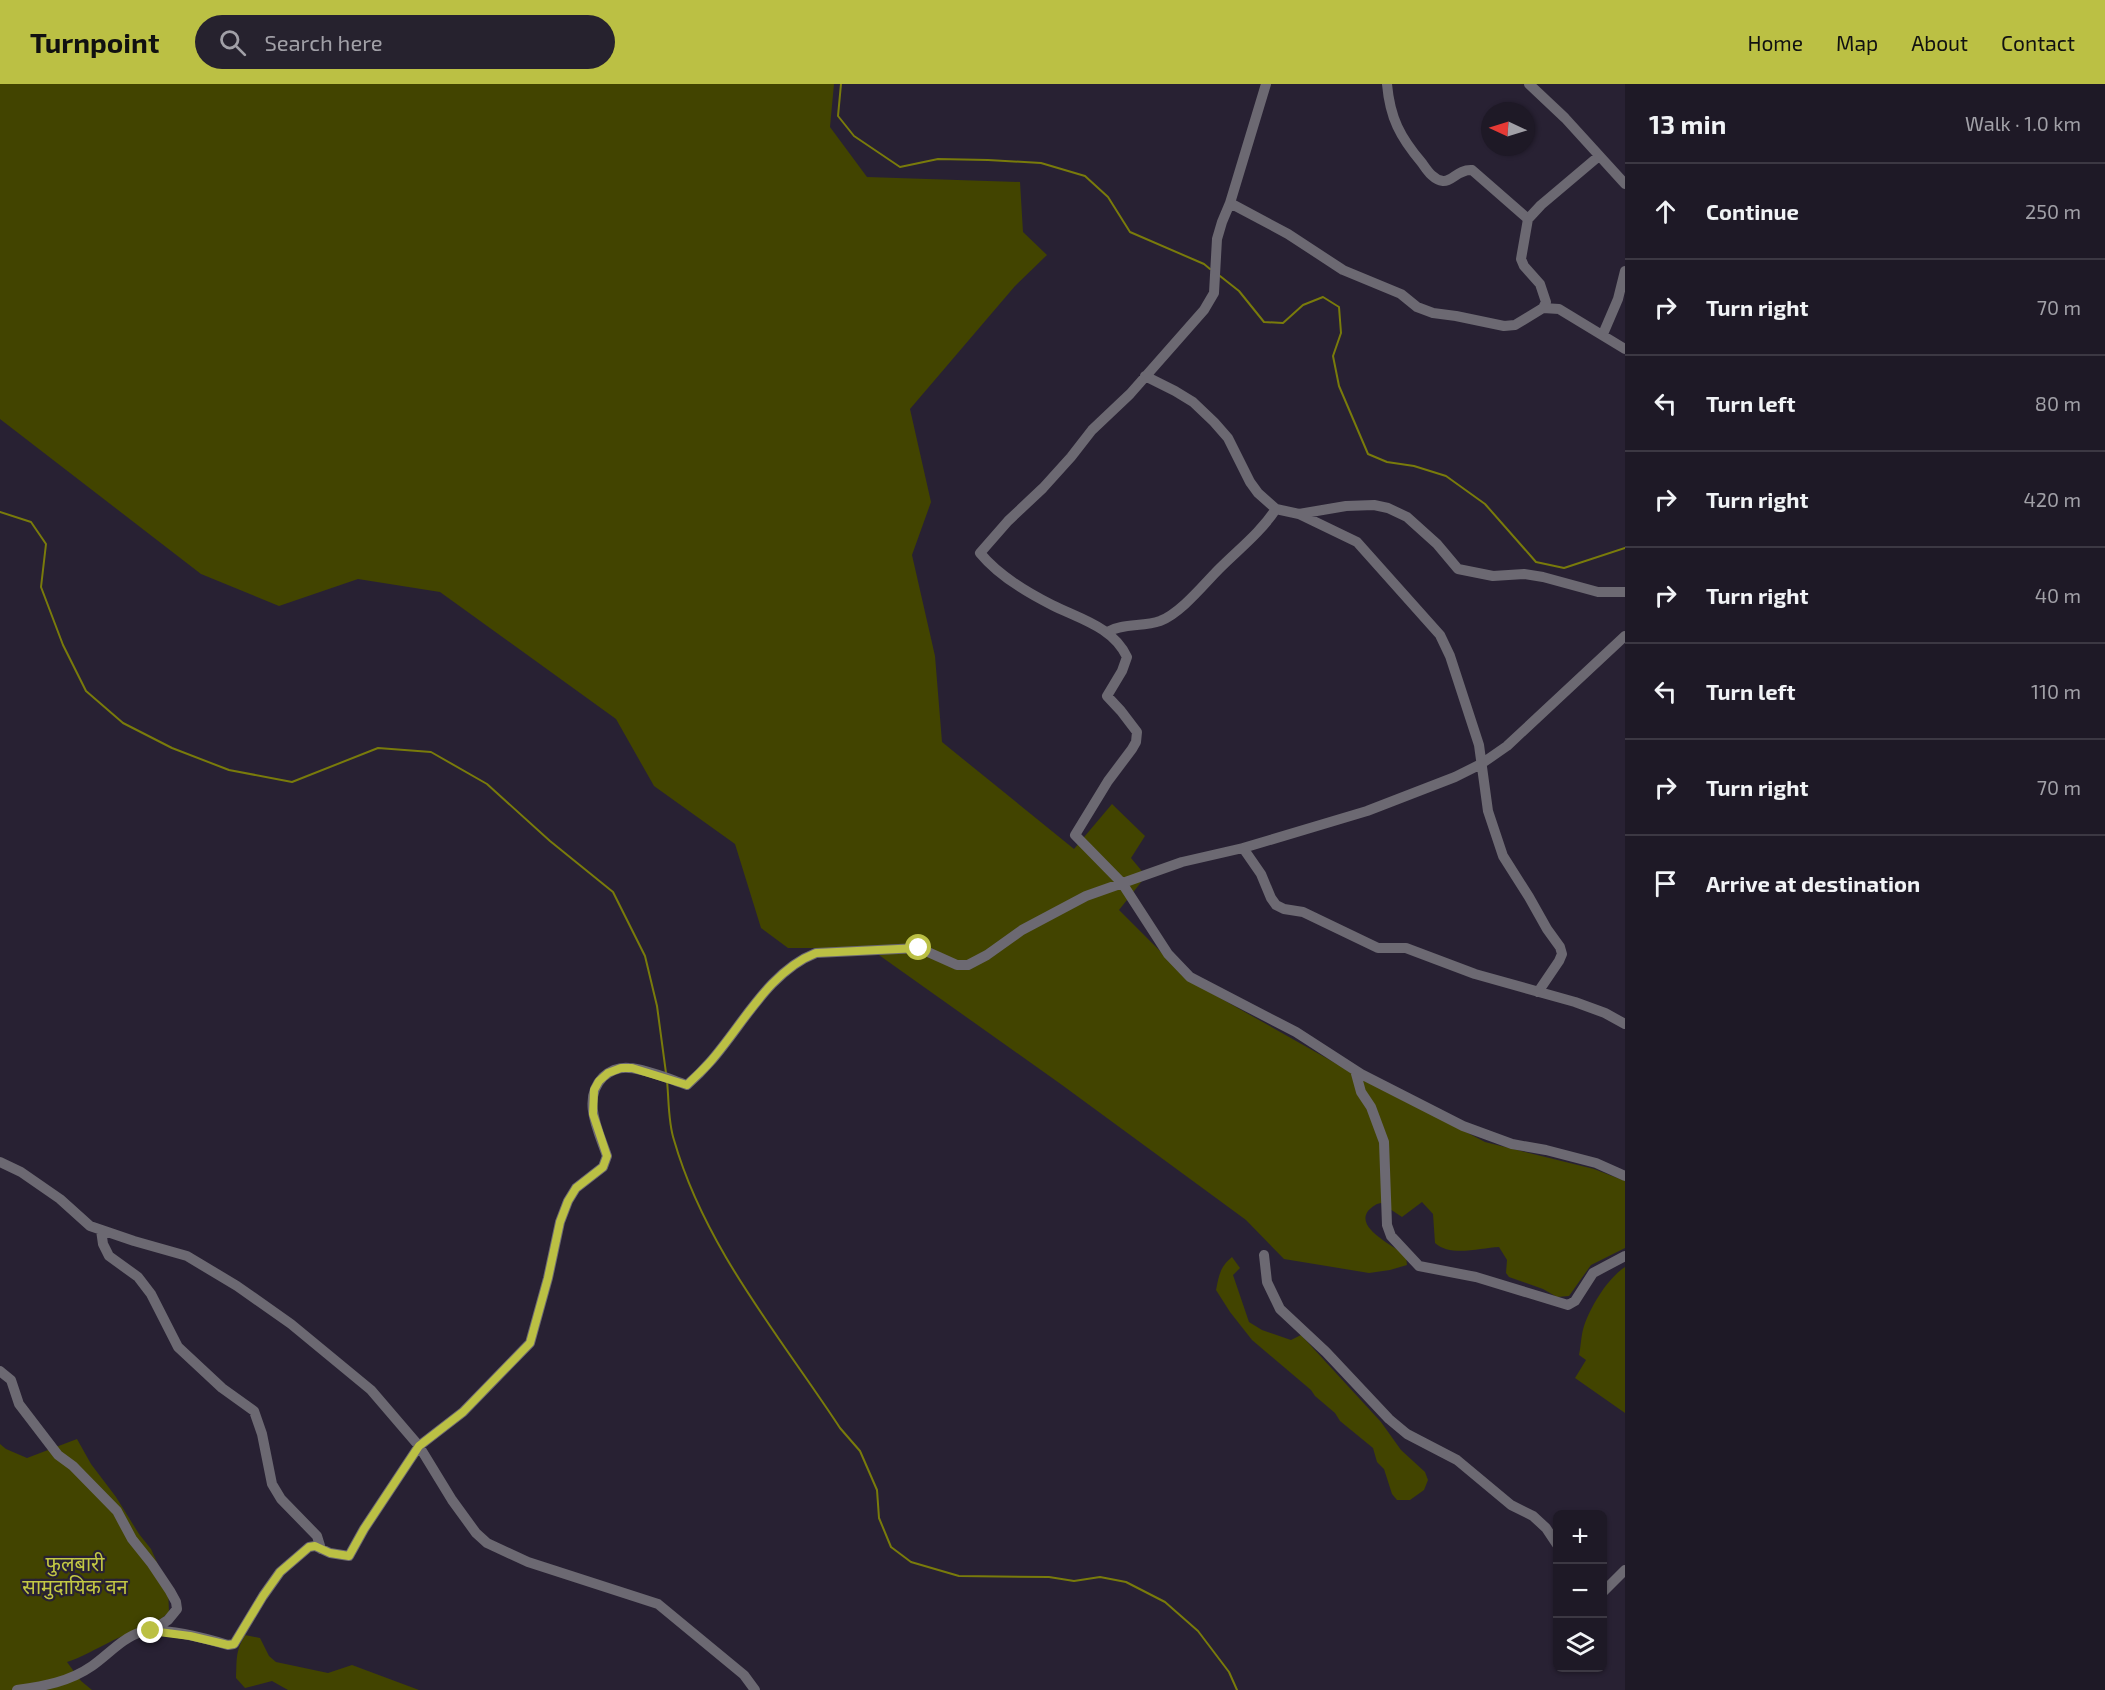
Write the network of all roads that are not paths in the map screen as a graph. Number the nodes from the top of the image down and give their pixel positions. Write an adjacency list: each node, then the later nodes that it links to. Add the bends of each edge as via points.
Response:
1 (1266, 84): 6 (street)
2 (1387, 84): 7 (street, via 1399,133 1430,174 1442,181 1472,170)
3 (1529, 84): 4 (street)
4 (1599, 156): 5 (street); 7 (street)
5 (1625, 184)
6 (1230, 203): 9 (street, via 1343,270 1401,294 1417,307 1433,313 1504,326 1515,325); 12 (street, via 1217,239 1214,293 1204,310)
7 (1528, 219): 9 (street, via 1521,259 1540,284 1546,302)
8 (1625, 271): 10 (street)
9 (1543, 308): 10 (street, via 1559,309)
10 (1603, 334): 11 (street)
11 (1625, 349)
12 (1145, 376): 13 (street, via 1192,402 1214,422 1228,438 1250,482); 16 (street, via 980,553 997,571 1021,587)
13 (1276, 509): 14 (street); 16 (street, via 1249,542 1163,620 1116,627)
14 (1299, 514): 15 (street, via 1346,506 1388,508 1407,517 1458,569 1493,576 1543,576 1598,592); 18 (street, via 1357,542 1440,635 1464,695)
15 (1625, 592)
16 (1107, 632): 20 (street, via 1127,657 1107,696 1137,732 1136,742 1075,835)
17 (1625, 636): 18 (street, via 1507,746)
18 (1481, 764): 19 (street, via 1367,811); 21 (street, via 1488,811 1503,856 1562,954)
19 (1243, 848): 20 (street, via 1182,862); 21 (street, via 1276,905 1303,912 1378,948 1406,948)
20 (1122, 883): 23 (street, via 1168,954 1190,977 1296,1032); 30 (street, via 1055,912 968,965 957,965 919,948 816,953 802,958 779,977 709,1064 687,1085 632,1068 608,1073 594,1090 593,1114 607,1156 603,1167 576,1188 568,1201 530,1343 463,1412)
21 (1538, 992): 22 (street, via 1605,1013)
22 (1625, 1024)
23 (1355, 1070): 25 (street, via 1484,1136 1596,1163); 28 (street, via 1384,1142 1387,1225 1391,1236 1419,1266 1476,1277 1568,1305 1575,1301 1593,1273)
24 (0, 1162): 26 (street, via 21,1172 90,1226)
25 (1625, 1176)
26 (101, 1230): 30 (street, via 186,1256 237,1286 291,1324 371,1390); 32 (street, via 109,1256 138,1276 178,1347 222,1388 254,1411 272,1484 281,1499 317,1536)
27 (1264, 1255): 31 (street, via 1267,1282 1280,1309 1399,1428 1457,1460 1511,1505 1533,1516)
28 (1625, 1256)
29 (0, 1371): 35 (street, via 11,1380 19,1404 58,1455 117,1511 170,1591 177,1609)
30 (419, 1446): 32 (street, via 349,1556); 37 (street, via 452,1500 487,1543 536,1565 658,1604 744,1675)
31 (1553, 1539)
32 (321, 1548): 35 (street, via 309,1547 280,1572 234,1644)
33 (1625, 1570): 34 (street)
34 (1607, 1588)
35 (151, 1631): 36 (street, via 114,1647 74,1677)
36 (17, 1690)
37 (756, 1690)

